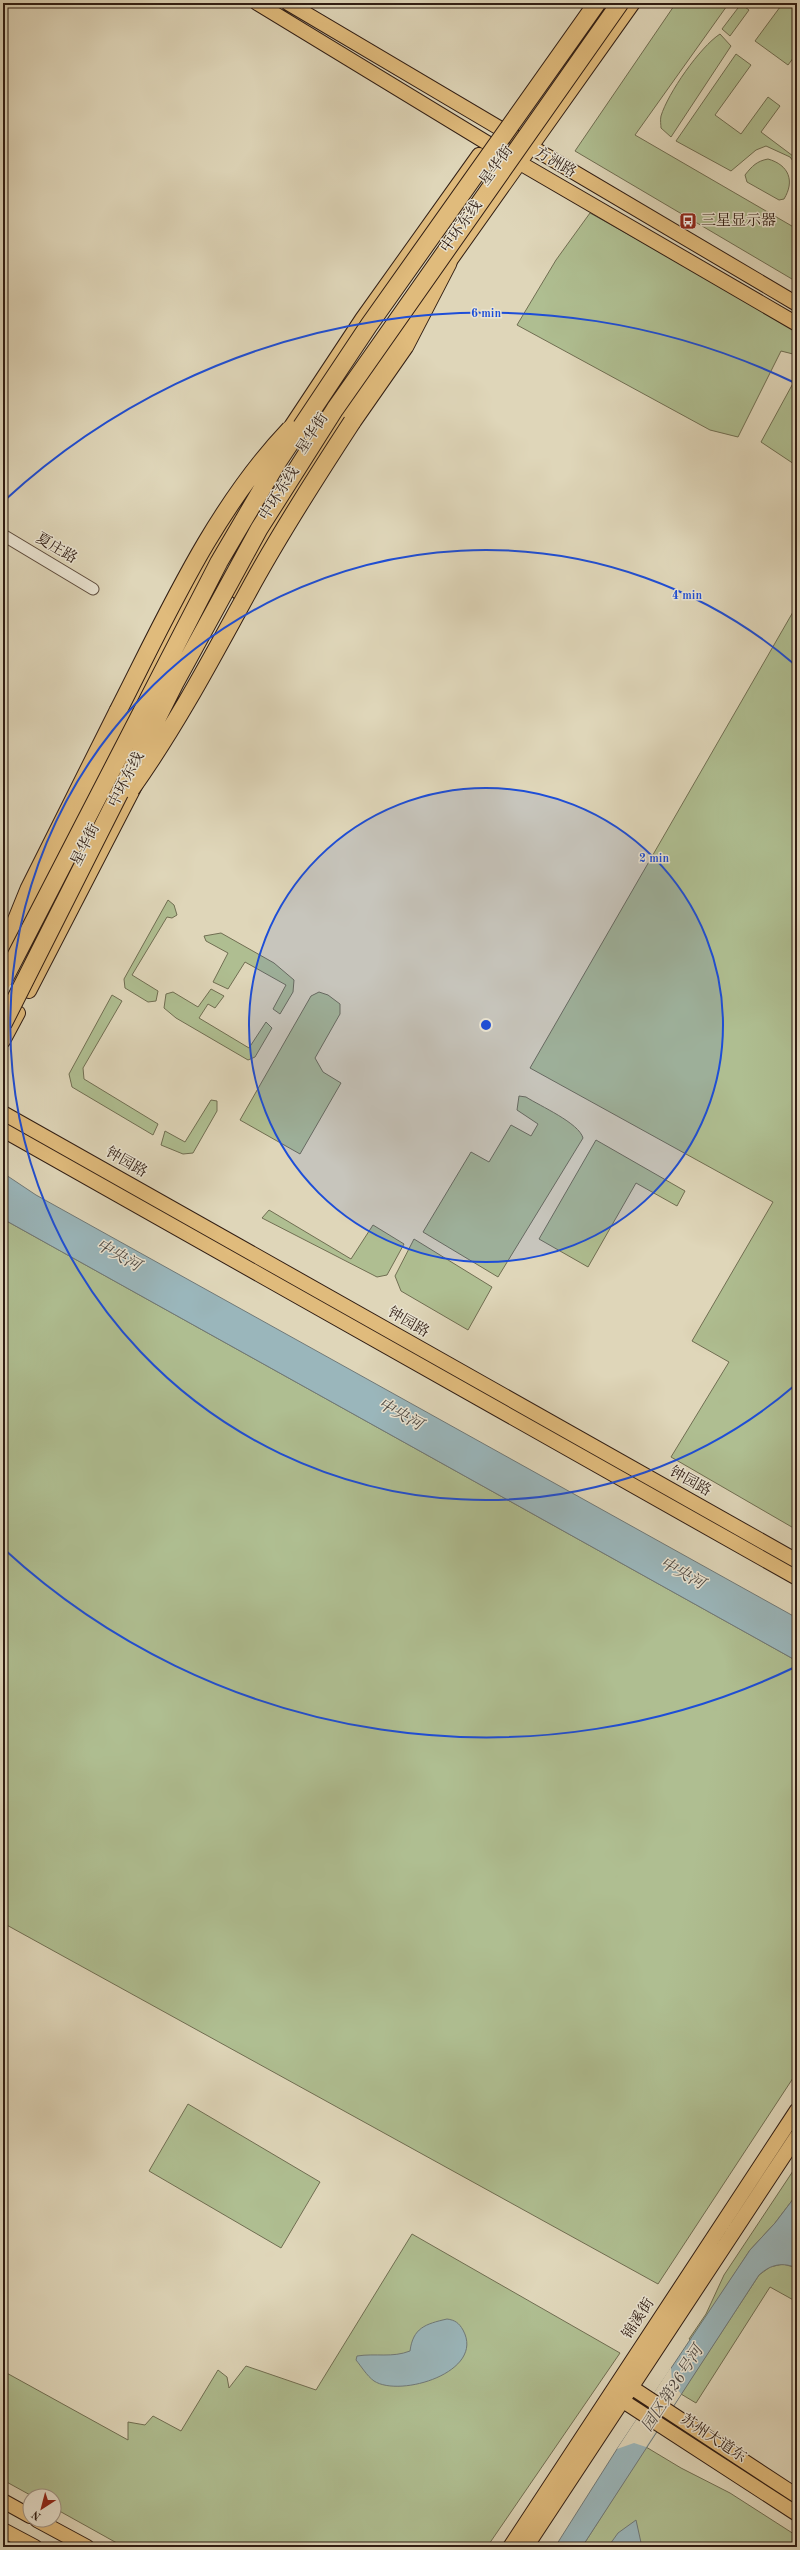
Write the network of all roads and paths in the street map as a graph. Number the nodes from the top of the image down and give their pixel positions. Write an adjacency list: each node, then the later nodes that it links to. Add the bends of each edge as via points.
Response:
1 (257, 3): 8 (main road, 方洲路)
2 (288, 3): 7 (main road, 方洲路)
3 (587, 3): 7 (main road, 星华街)
4 (598, 3): 14 (highway, 中环东线, bridge)
5 (620, 3): 17 (highway, 中环东线, bridge, via 295,469 231,579)
6 (633, 3): 9 (main road, 星华街)
7 (499, 127): 8 (main road, 星华街); 9 (main road, 方洲路)
8 (488, 143): 10 (main road, 方洲路); 19 (main road, 星华街, via 362,319 234,514)
9 (532, 147): 10 (main road, 星华街); 12 (main road, 方洲路)
10 (520, 162): 11 (main road, 星华街); 13 (main road, 方洲路)
11 (448, 263): 17 (highway, bridge, via 405,346 352,422 277,541 155,756); 22 (main road, 星华街, via 340,423 269,536)
12 (797, 304)
13 (797, 324)
14 (319, 398): 18 (highway, bridge, via 262,458 226,511 189,574 29,889); 20 (highway, 中环东线, bridge, via 219,562)
15 (3, 535): 16 (street, 夏庄路)
16 (93, 589)
17 (98, 837): 21 (highway, 中环东线, bridge)
18 (3, 953)
19 (3, 958)
20 (3, 981)
21 (3, 1024)
22 (3, 1041)
23 (3, 1113): 25 (main road, 钟园路)
24 (3, 1130): 26 (main road, 钟园路)
25 (797, 1561)
26 (797, 1578)
27 (797, 2110): 29 (main road, 锦溪街)
28 (797, 2136): 30 (main road, 锦溪街)
29 (616, 2385): 30 (main road, 苏州大道东); 31 (main road); 40 (main road, 锦溪街)
30 (631, 2387): 31 (main road, 锦溪街); 32 (main road, 苏州大道东)
31 (623, 2401): 35 (main road, 苏州大道东); 41 (main road, 锦溪街)
32 (797, 2496)
33 (3, 2501): 34 (main road)
34 (22, 2512)
35 (797, 2514)
36 (52, 2528): 39 (main road)
37 (3, 2530): 38 (main road)
38 (35, 2547)
39 (86, 2547)
40 (510, 2547)
41 (526, 2547)

